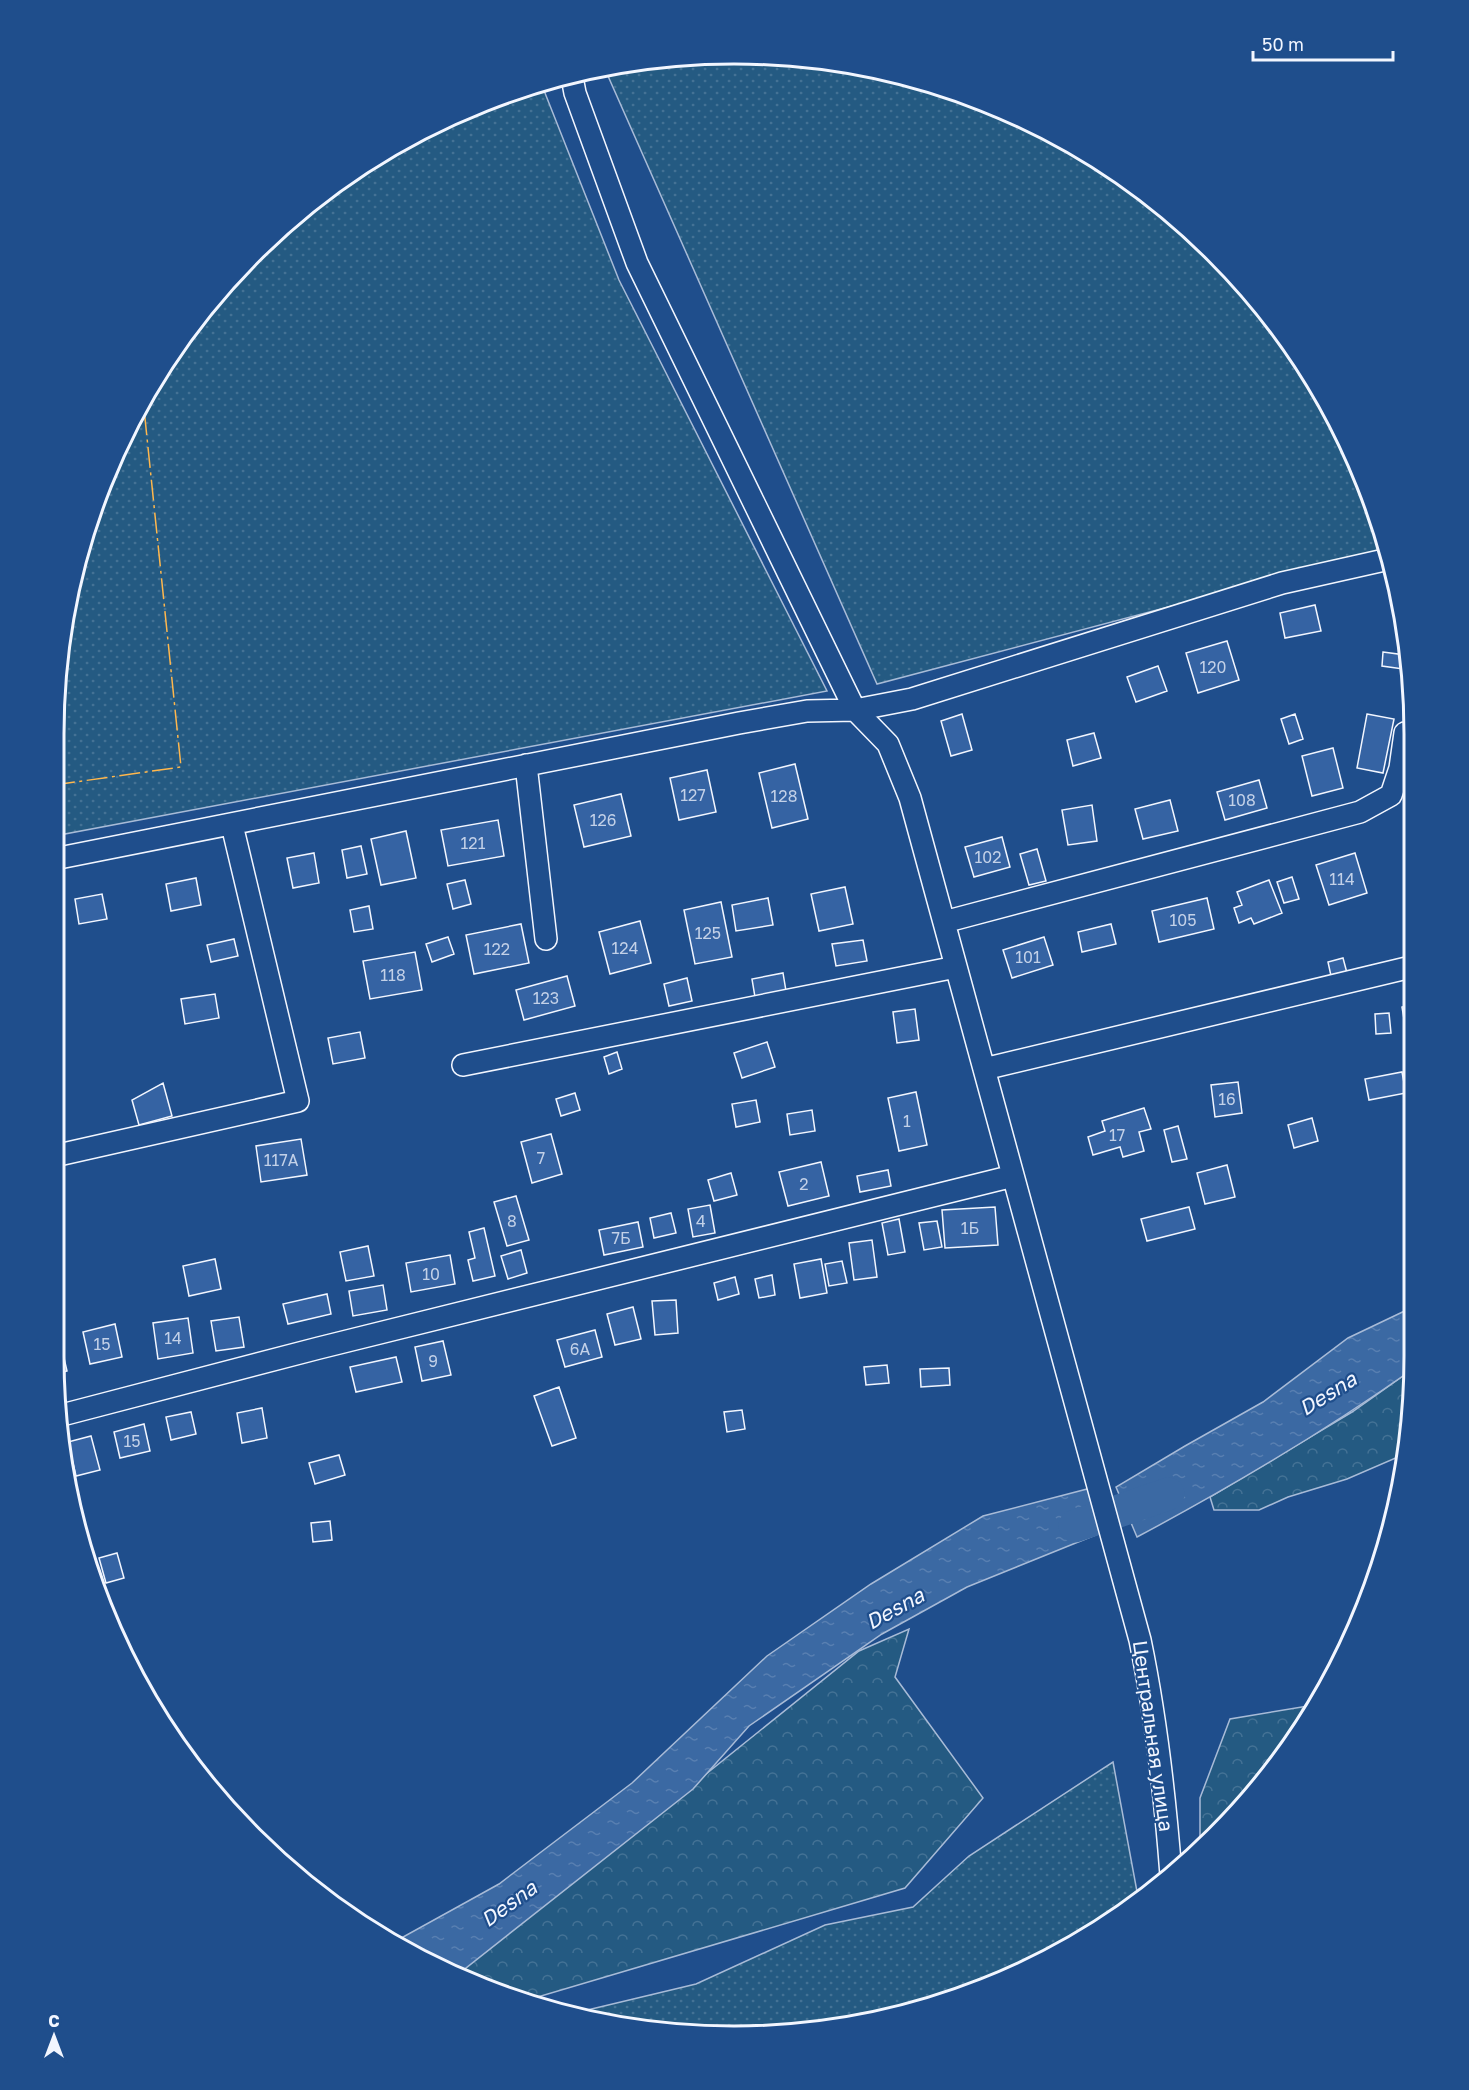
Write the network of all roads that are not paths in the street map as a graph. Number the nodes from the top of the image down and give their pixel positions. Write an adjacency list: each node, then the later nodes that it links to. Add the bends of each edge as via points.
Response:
1 (573, 84): 3 (street, Центральная улица, via 637,262)
2 (1382, 561): 3 (street, via 1282,583 912,699)
3 (855, 710): 5 (street, via 807,711); 8 (street, Центральная улица, via 888,744 910,798)
4 (1404, 740): 8 (street, via 1391,795 1360,812)
5 (525, 765): 6 (street); 9 (street)
6 (232, 825): 7 (street); 14 (street, via 298,1101)
7 (64, 856)
8 (944, 922): 10 (street, Центральная улица)
9 (546, 939)
10 (956, 967): 12 (street); 13 (street, Центральная улица)
11 (1404, 969): 13 (street)
12 (463, 1065)
13 (984, 1069): 15 (street, Центральная улица)
14 (64, 1154)
15 (1013, 1176): 16 (street); 17 (street, Центральная улица, via 1140,1640 1152,1698)
16 (67, 1414)
17 (1170, 1864)

